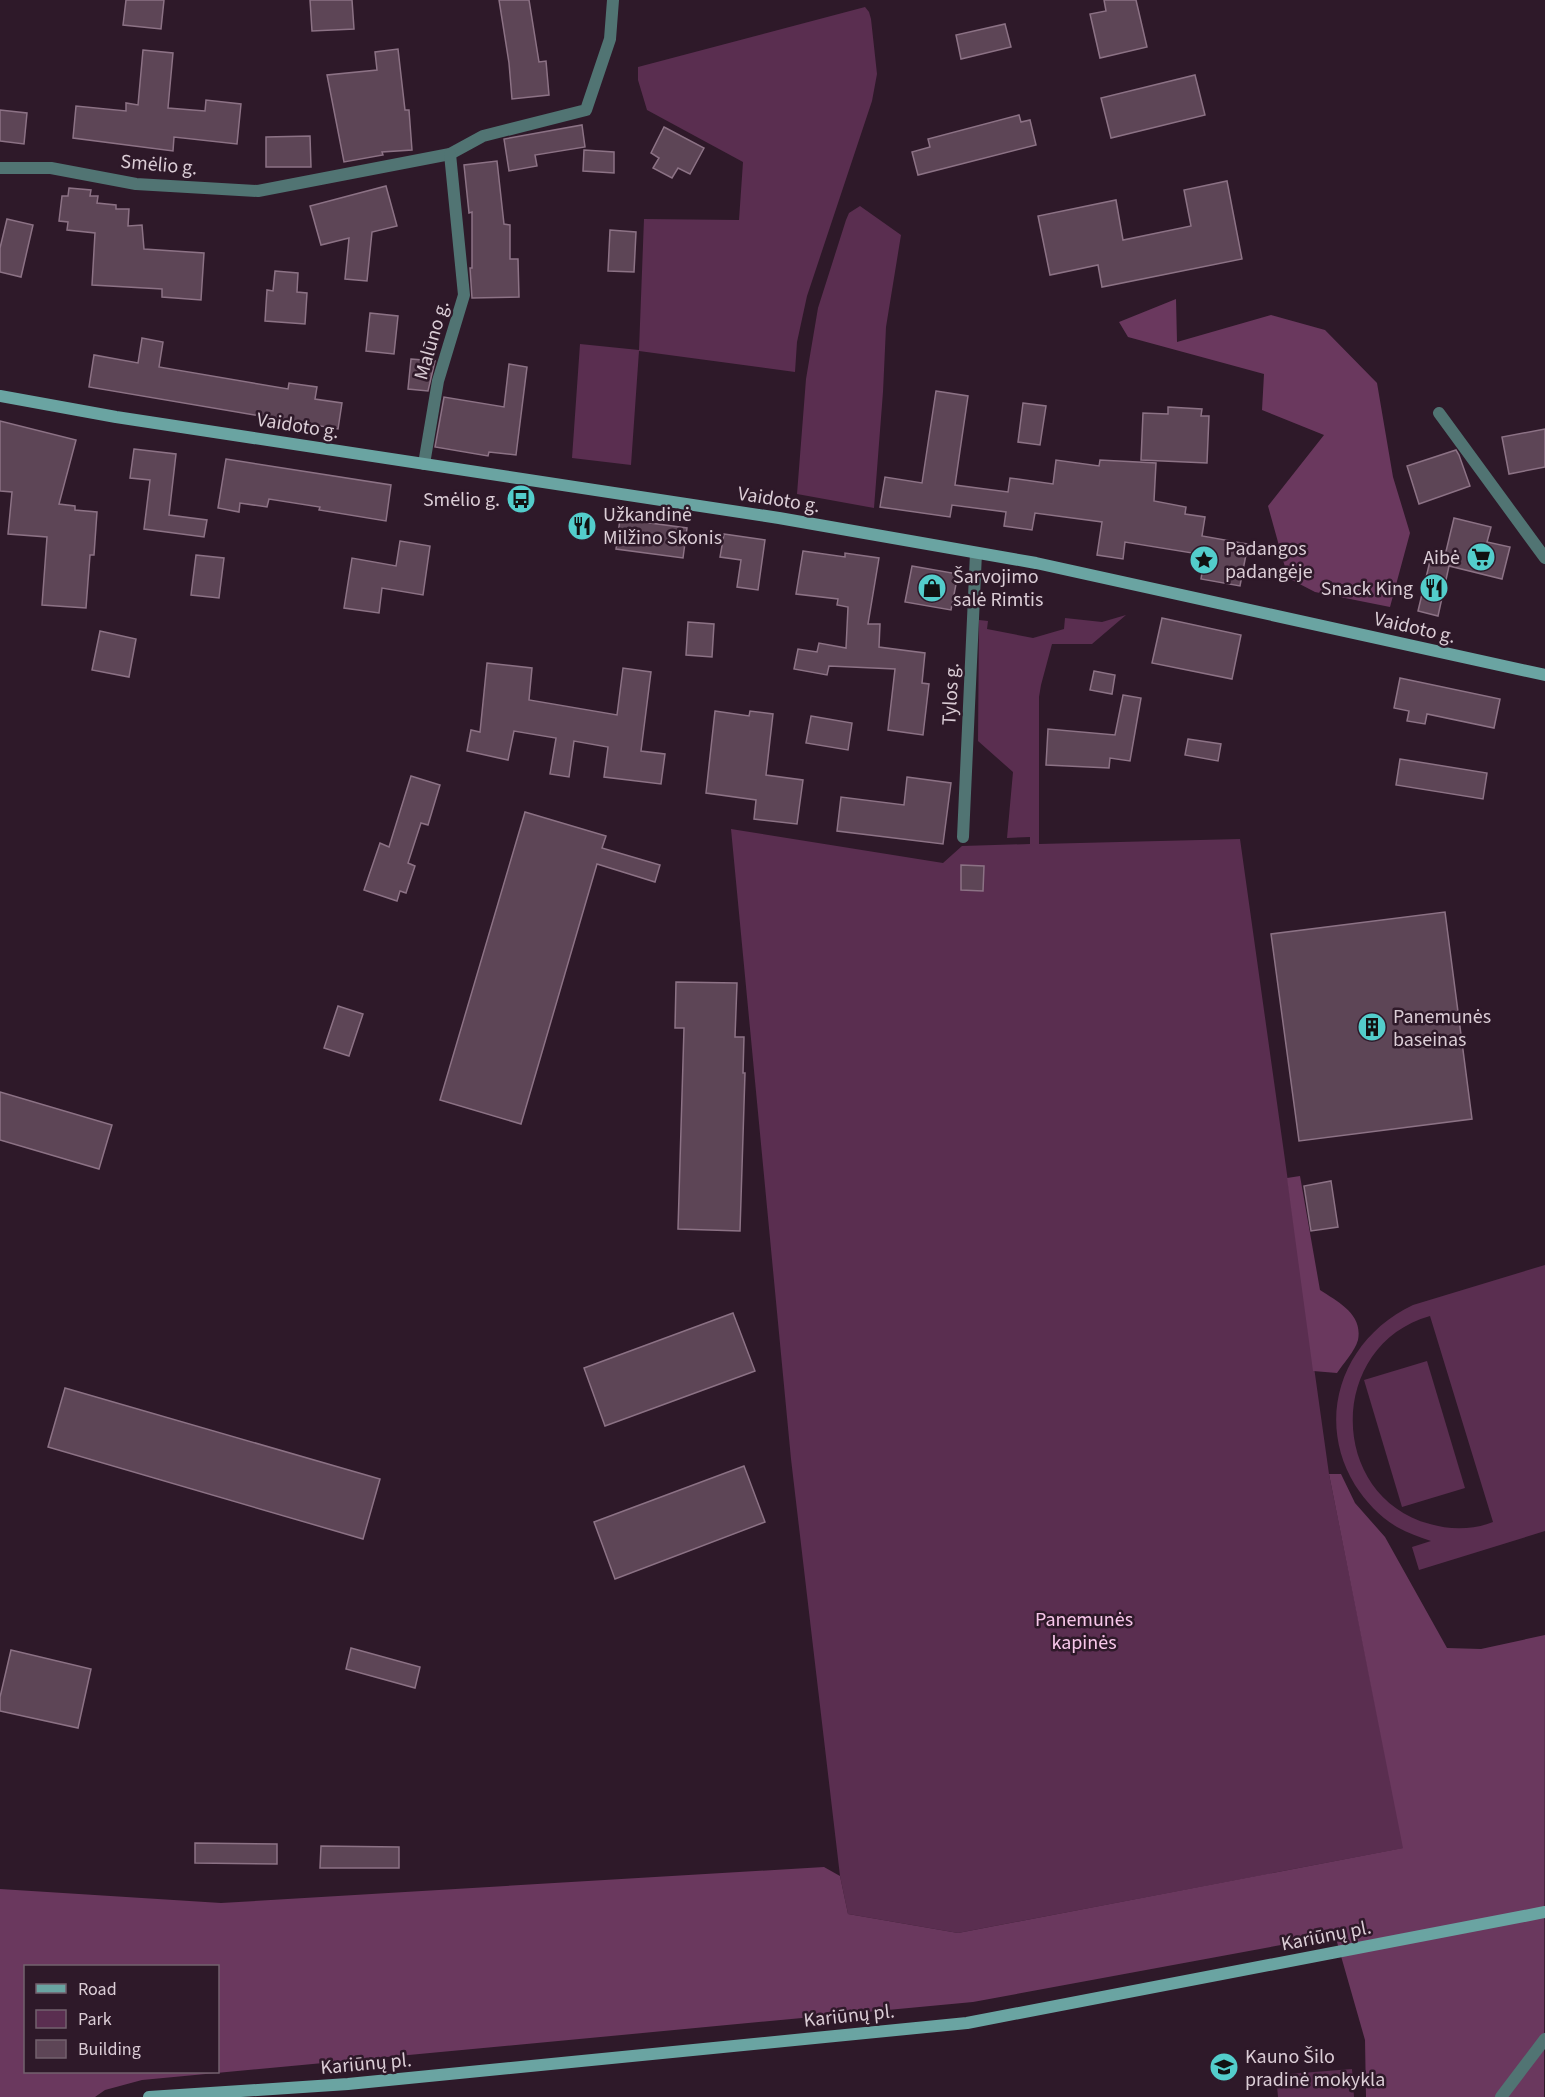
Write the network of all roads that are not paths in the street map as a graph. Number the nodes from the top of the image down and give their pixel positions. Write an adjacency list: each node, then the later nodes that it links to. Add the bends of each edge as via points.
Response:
1 (613, 0): 2 (street, Smėlio g., via 610,39 586,110 483,136)
2 (450, 154): 3 (street, Smėlio g., via 258,191 136,184 51,168); 6 (street, Malūno g., via 464,295 438,381)
3 (0, 168)
4 (0, 396): 6 (main road, Vaidoto g.)
5 (1439, 412): 8 (street)
6 (424, 464): 7 (main road, Vaidoto g., via 779,518)
7 (976, 553): 9 (main road, Vaidoto g., via 1089,574); 10 (street, Tylos g.)
8 (1545, 558)
9 (1545, 675)
10 (963, 837)
11 (1545, 1912): 13 (main road, Kariūnų pl., via 967,2023 360,2083)
12 (1545, 2039): 14 (street)
13 (149, 2097)
14 (1501, 2097)

